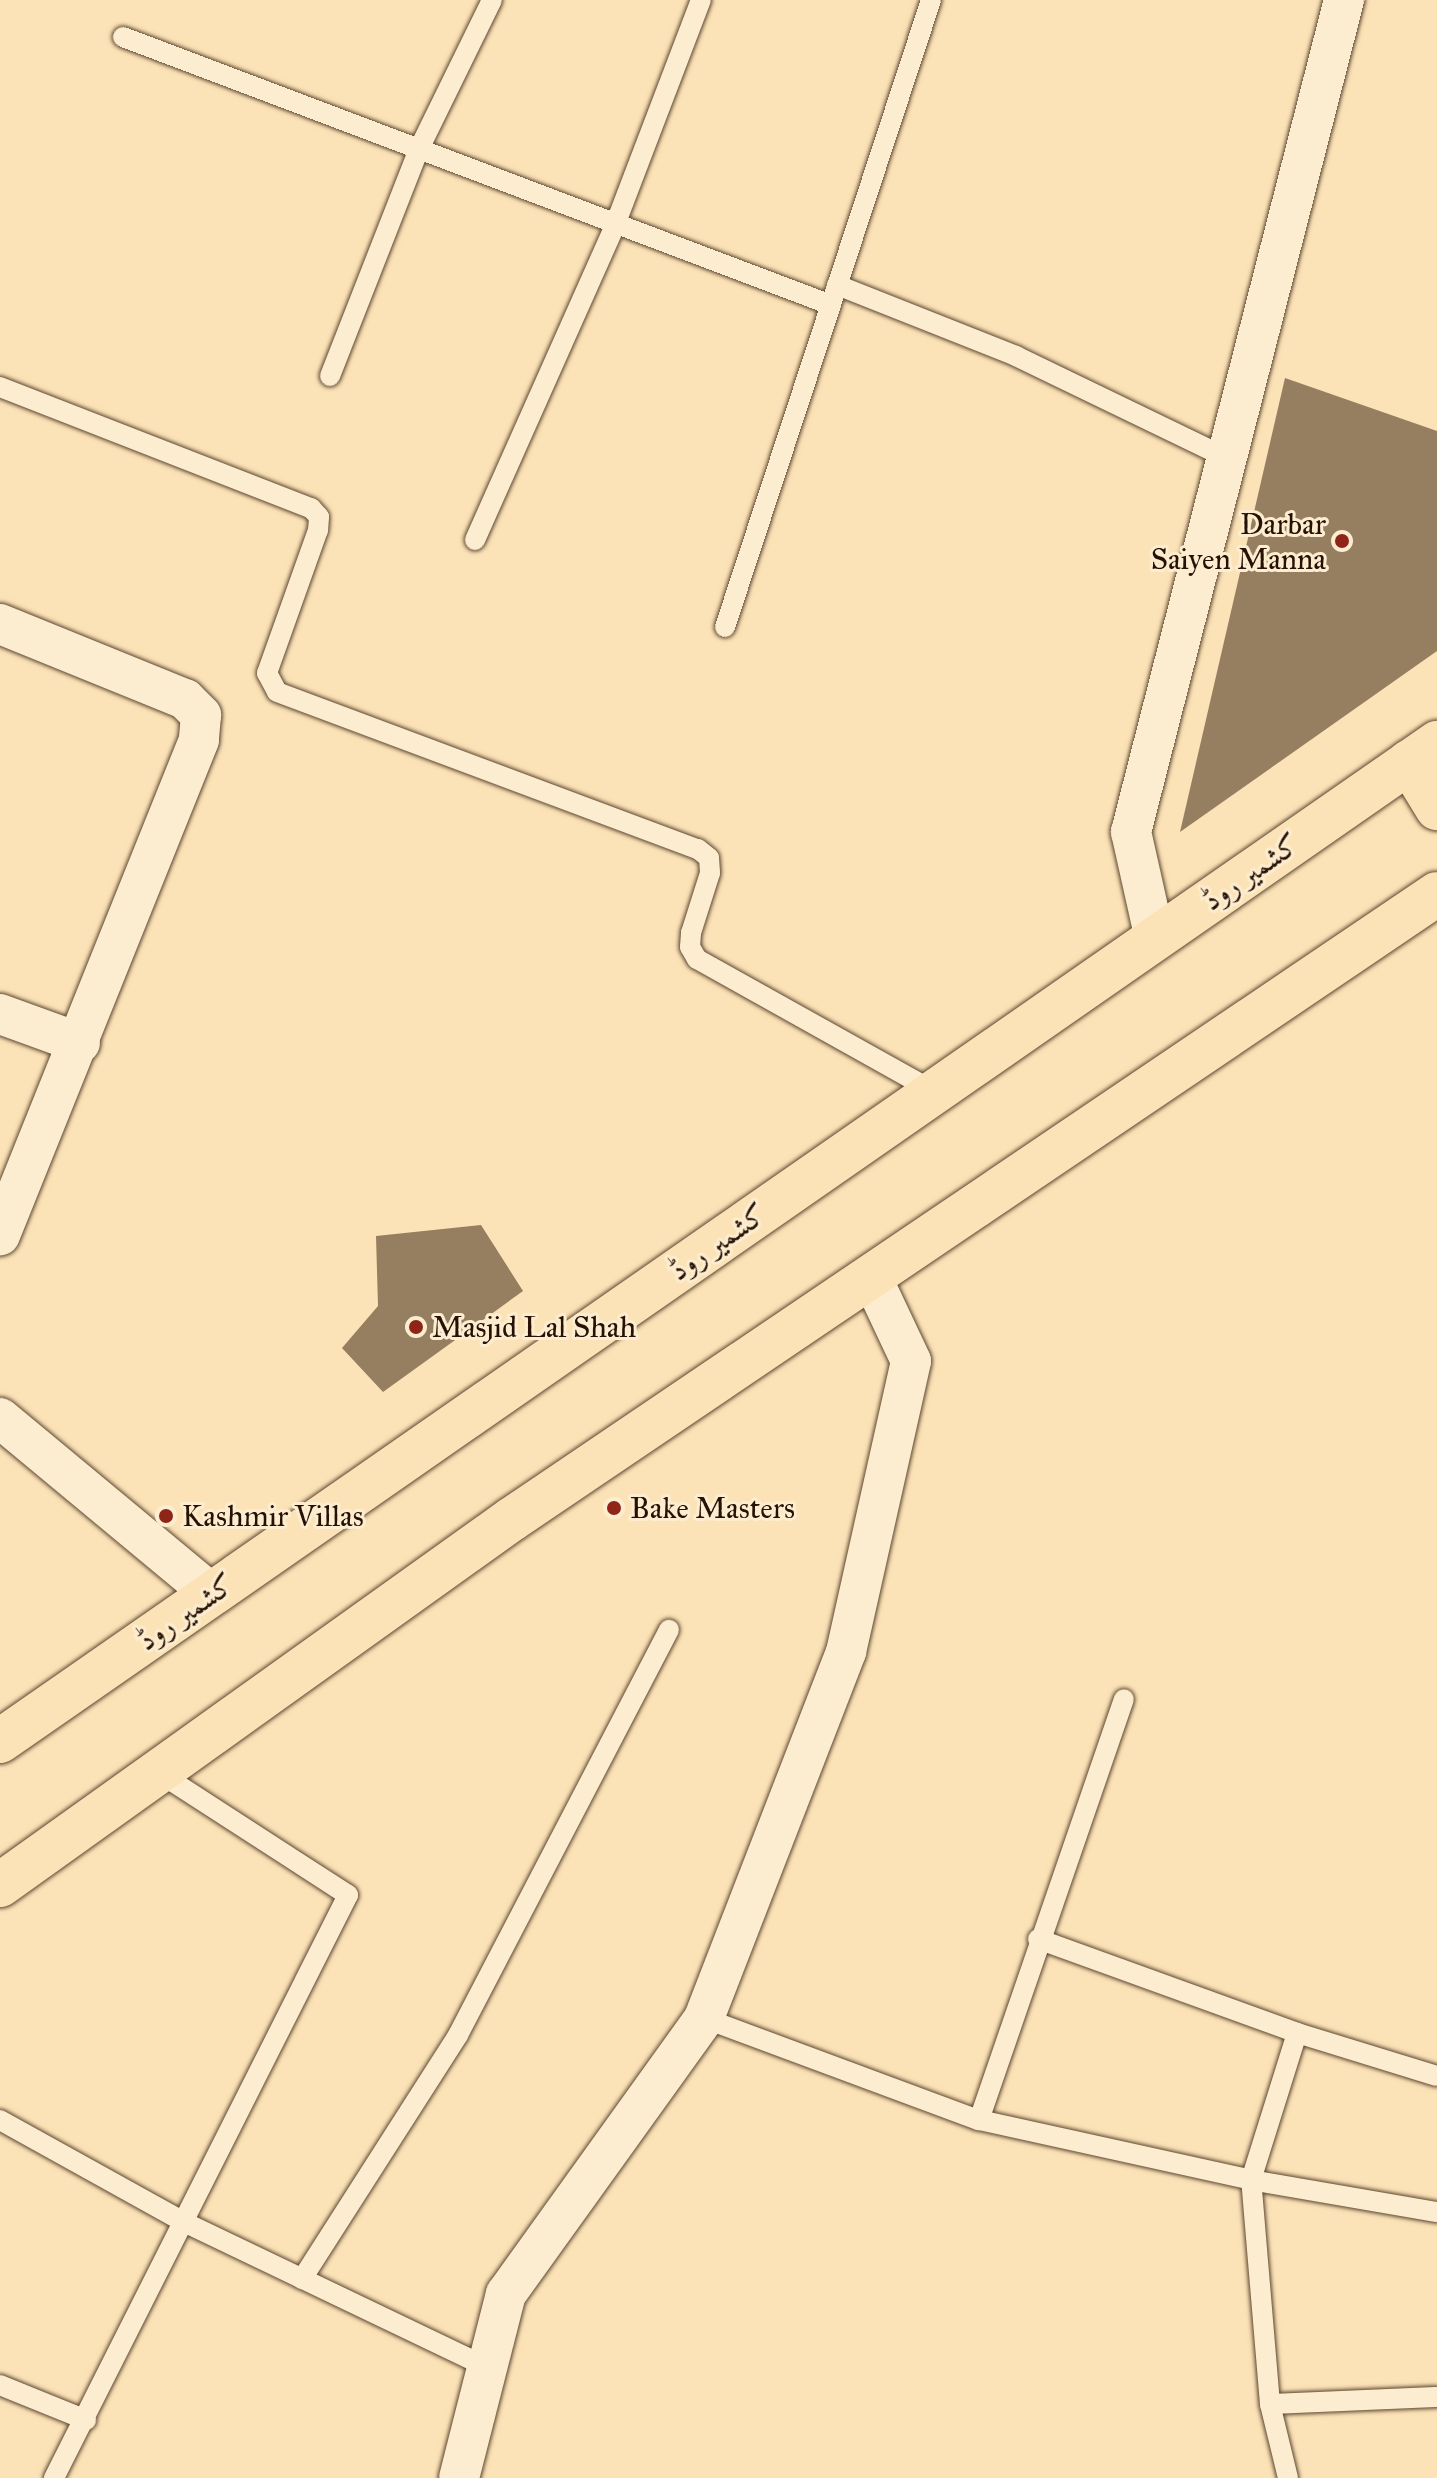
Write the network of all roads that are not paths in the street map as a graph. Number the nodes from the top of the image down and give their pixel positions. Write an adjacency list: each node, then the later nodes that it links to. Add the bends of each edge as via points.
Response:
1 (492, 0): 6 (lane)
2 (701, 0): 7 (lane)
3 (931, 0): 8 (lane)
4 (1344, 0): 11 (street)
5 (123, 37): 6 (lane)
6 (418, 151): 7 (lane); 9 (lane)
7 (615, 225): 8 (lane); 12 (lane)
8 (834, 295): 11 (lane, via 1016,356); 14 (lane)
9 (330, 376)
10 (0, 387): 21 (lane, via 311,508 319,517 318,530 267,673 277,692 698,849 709,858 710,873 691,933 690,947 697,959)
11 (1227, 458): 18 (street, via 1131,832)
12 (475, 540)
13 (0, 624): 20 (street, via 185,699 201,715 199,740)
14 (725, 627)
15 (1423, 752): 16 (main road); 18 (main road, کشمیر روڈ)
16 (1437, 808)
17 (1437, 894): 23 (main road)
18 (1155, 939): 21 (main road, کشمیر روڈ)
19 (0, 1014): 20 (street)
20 (80, 1043): 22 (street)
21 (935, 1092): 25 (main road, کشمیر روڈ)
22 (0, 1235)
23 (871, 1276): 29 (main road, via 512,1519); 32 (street, via 911,1361 846,1652)
24 (0, 1418): 25 (street)
25 (212, 1594): 28 (main road, کشمیر روڈ)
26 (669, 1630): 40 (lane, via 458,2035)
27 (1124, 1699): 31 (lane)
28 (0, 1741)
29 (158, 1772): 30 (main road); 39 (lane, via 348,1895)
30 (0, 1885)
31 (1038, 1939): 33 (lane); 36 (lane)
32 (704, 2018): 36 (lane); 41 (street, via 506,2294)
33 (1297, 2033): 34 (lane); 37 (lane)
34 (1437, 2076)
35 (0, 2120): 39 (lane)
36 (979, 2120): 37 (lane)
37 (1251, 2180): 38 (lane); 44 (lane)
38 (1437, 2212)
39 (184, 2222): 40 (lane); 45 (lane)
40 (302, 2279): 41 (lane)
41 (487, 2367): 47 (street)
42 (0, 2385): 45 (lane)
43 (1437, 2397): 44 (lane)
44 (1270, 2404): 48 (lane)
45 (86, 2420): 46 (lane)
46 (54, 2478)
47 (459, 2478)
48 (1288, 2478)

